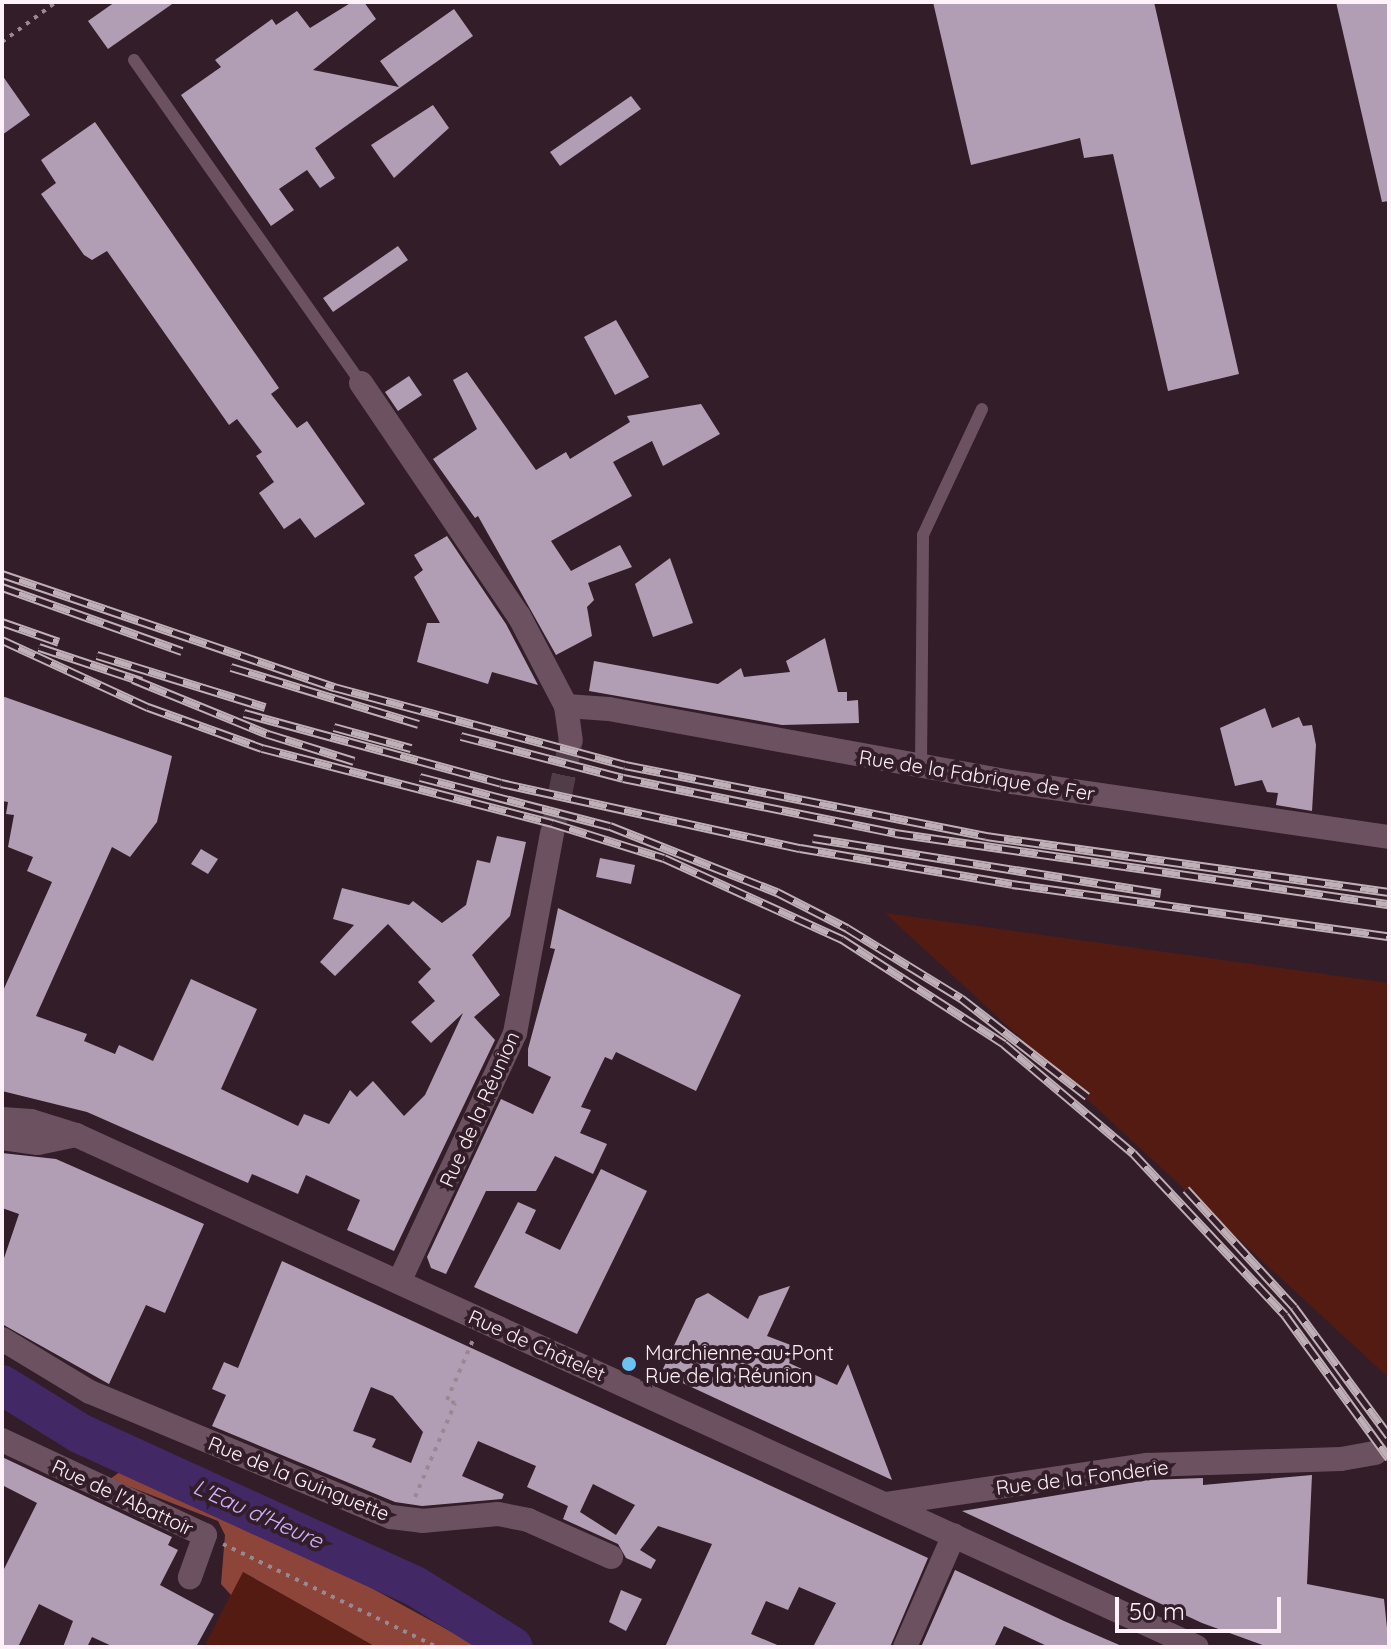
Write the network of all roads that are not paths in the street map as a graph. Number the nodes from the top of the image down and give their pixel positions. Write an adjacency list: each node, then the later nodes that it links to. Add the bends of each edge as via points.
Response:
1 (134, 60): 2 (lane)
2 (361, 383): 4 (street, via 486,563)
3 (982, 409): 6 (lane, via 923,535)
4 (566, 706): 5 (street); 6 (street, Rue de la Fabrique de Fer, via 609,709)
5 (571, 740)
6 (921, 767): 8 (street, Rue de la Fabrique de Fer)
7 (552, 834): 14 (street, Rue de la Réunion, via 515,1033)
8 (1389, 837)
9 (2, 1111): 11 (street)
10 (2, 1119): 11 (street, Rue de Châtelet)
11 (31, 1121): 12 (street, Rue de Châtelet)
12 (76, 1135): 13 (street, via 38,1143); 14 (street, Rue de Châtelet)
13 (2, 1138)
14 (399, 1282): 18 (street, Rue de Châtelet)
15 (2, 1339): 20 (street, Rue de la Guinguette, via 90,1392 405,1519 498,1514 528,1520)
16 (2, 1440): 21 (street, Rue de l'Abattoir, via 205,1535)
17 (1375, 1453): 18 (street, Rue de la Fonderie, via 1341,1459 1147,1465)
18 (885, 1504): 19 (street, Rue de Châtelet)
19 (954, 1535): 22 (street); 23 (street, Rue de Châtelet)
20 (611, 1557)
21 (190, 1577)
22 (905, 1647)
23 (1197, 1647)

